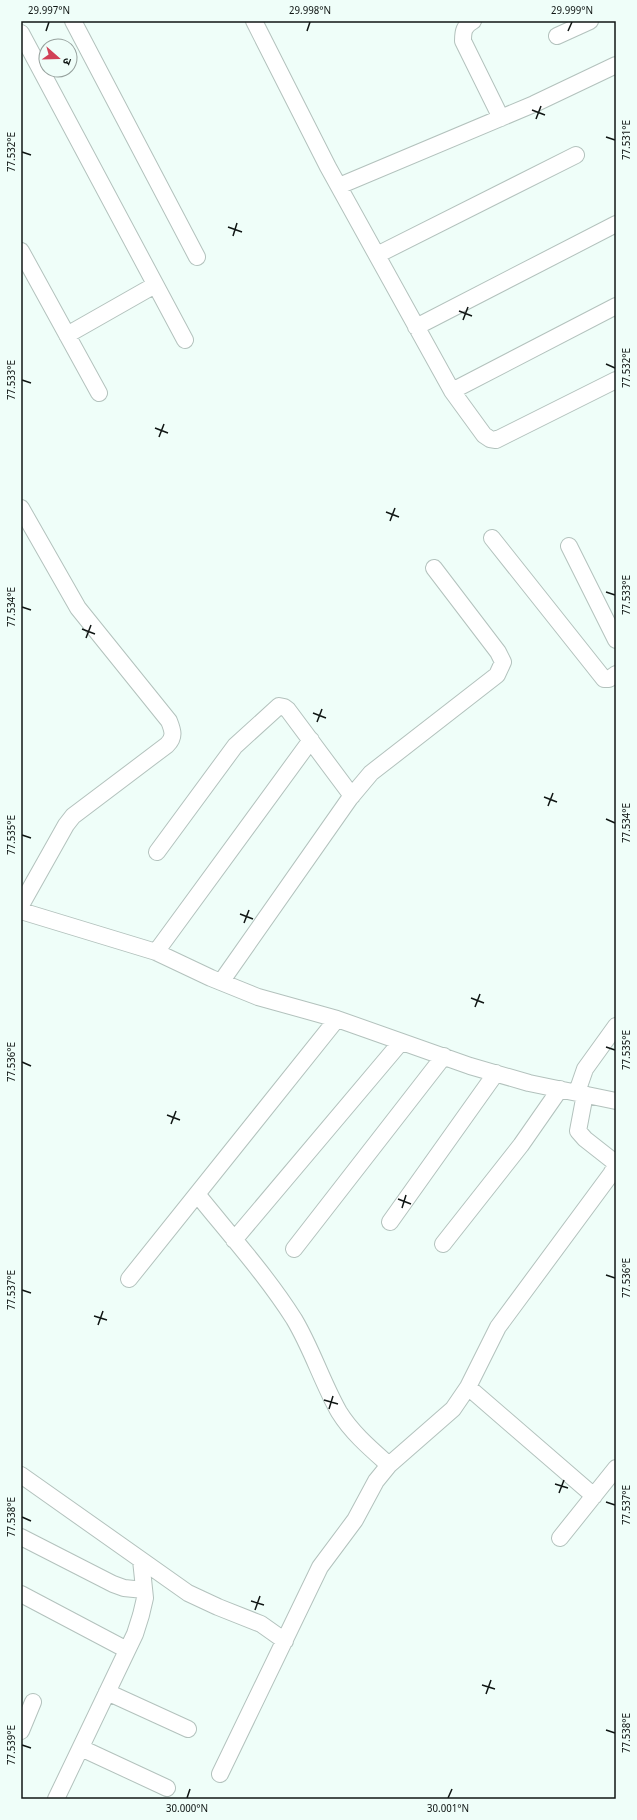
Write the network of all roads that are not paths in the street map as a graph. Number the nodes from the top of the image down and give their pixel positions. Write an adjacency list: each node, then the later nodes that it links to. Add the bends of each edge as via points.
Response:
1 (73, 21): 14 (street)
2 (254, 21): 10 (street)
3 (473, 21): 8 (street, via 466,26 463,41)
4 (590, 21): 6 (street)
5 (21, 34): 15 (street)
6 (557, 36)
7 (616, 65): 8 (street)
8 (501, 118): 10 (street)
9 (576, 155): 13 (street)
10 (339, 186): 13 (street)
11 (616, 224): 17 (street)
12 (21, 251): 18 (street)
13 (377, 255): 17 (street)
14 (196, 257)
15 (155, 285): 18 (street); 19 (street)
16 (616, 306): 21 (street)
17 (416, 327): 21 (street)
18 (67, 335): 22 (street)
19 (185, 340)
20 (616, 380): 21 (street, via 496,440 484,435)
21 (452, 392)
22 (99, 393)
23 (21, 508): 32 (street, via 78,608 169,721 173,731 172,740 167,745 73,816)
24 (492, 538): 28 (street, via 604,680 609,680)
25 (569, 546): 27 (street)
26 (434, 568): 30 (street, via 498,652 503,662 501,668 497,675 372,773)
27 (616, 640)
28 (616, 674)
29 (311, 740): 30 (street); 31 (street, via 288,710 279,706 234,746); 34 (street)
30 (352, 796): 35 (street)
31 (157, 852)
32 (21, 905)
33 (21, 911): 34 (street)
34 (156, 952): 35 (street)
35 (221, 982): 36 (street, via 258,997)
36 (337, 1019): 38 (street); 44 (street)
37 (616, 1026): 42 (street, via 585,1069)
38 (401, 1042): 39 (street); 46 (street)
39 (444, 1056): 40 (street); 48 (street)
40 (496, 1073): 41 (street); 45 (street)
41 (560, 1089): 42 (street); 47 (street, via 521,1146)
42 (581, 1093): 43 (street); 50 (street, via 578,1131 584,1139 613,1161 615,1166 498,1328)
43 (616, 1101)
44 (197, 1194): 46 (street); 49 (street)
45 (390, 1222)
46 (234, 1240): 51 (street, via 294,1319 340,1412 361,1440)
47 (443, 1244)
48 (294, 1249)
49 (129, 1279)
50 (468, 1387): 51 (street, via 452,1408); 54 (street)
51 (389, 1465): 60 (street, via 376,1481 346,1535 320,1567)
52 (616, 1468): 54 (street)
53 (21, 1475): 57 (street)
54 (594, 1496): 56 (street)
55 (21, 1537): 58 (street, via 113,1584)
56 (560, 1538)
57 (141, 1560): 58 (street); 60 (street, via 188,1593 218,1608 261,1624)
58 (144, 1590): 61 (street, via 141,1615)
59 (21, 1594): 61 (street)
60 (285, 1642): 67 (street)
61 (127, 1650): 62 (street)
62 (107, 1692): 64 (street); 66 (street)
63 (33, 1702): 65 (street)
64 (188, 1729)
65 (21, 1731)
66 (81, 1748): 68 (street); 69 (street)
67 (220, 1774)
68 (168, 1788)
69 (56, 1799)

